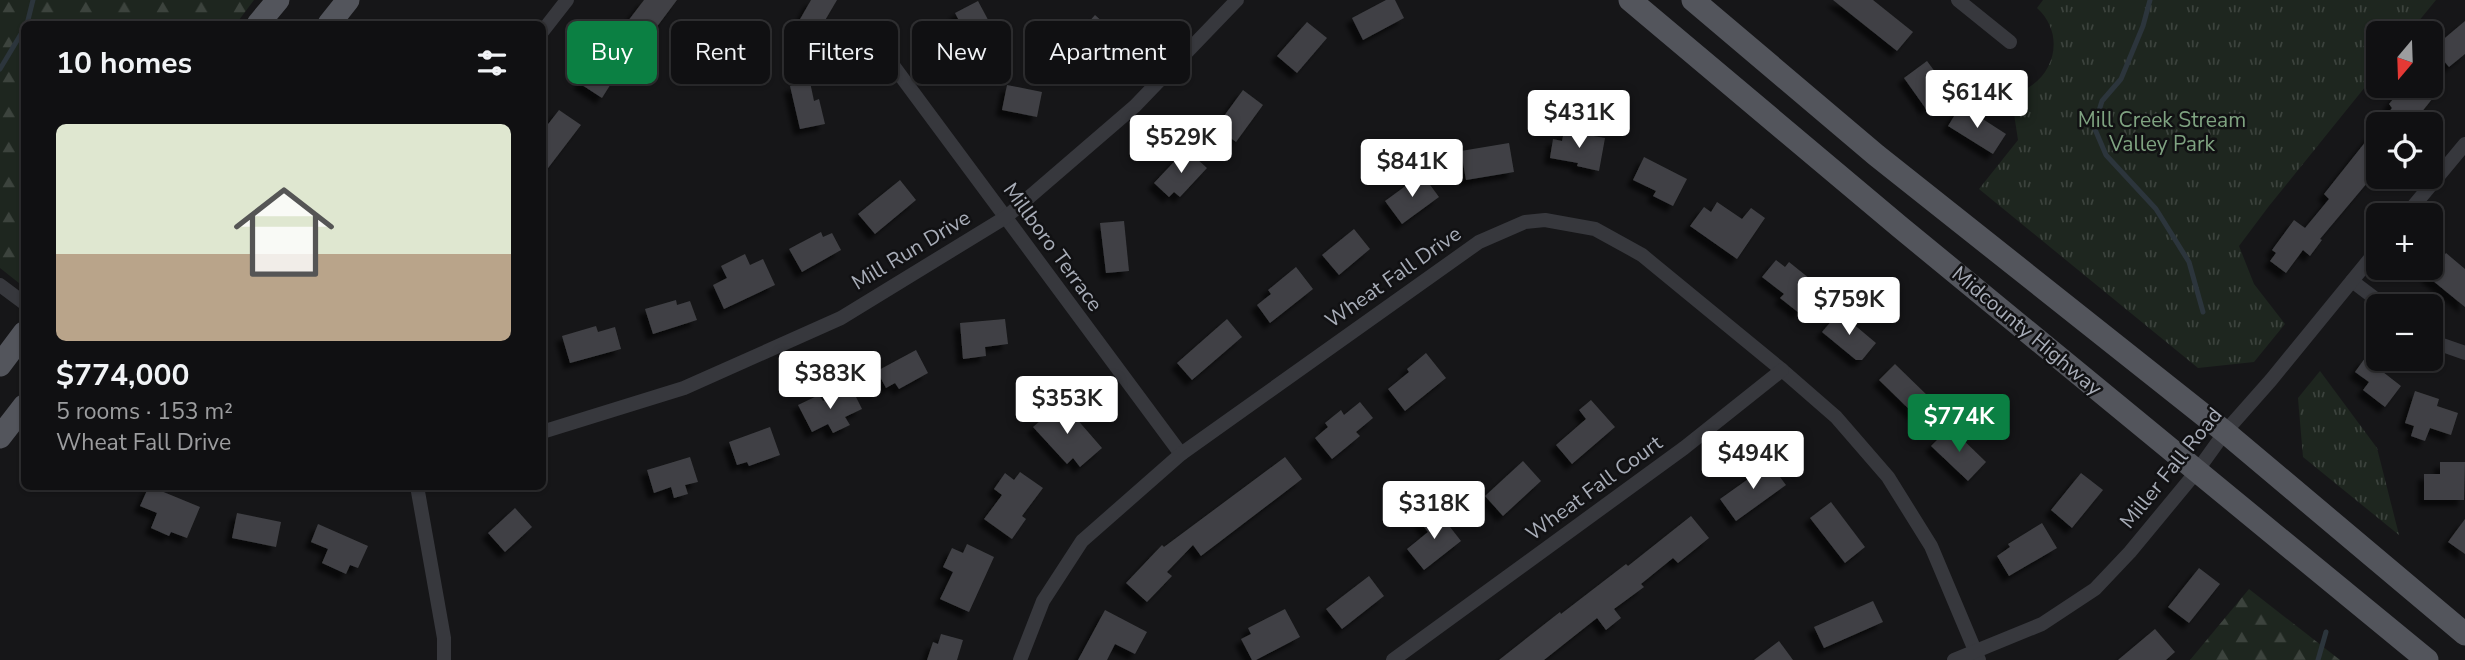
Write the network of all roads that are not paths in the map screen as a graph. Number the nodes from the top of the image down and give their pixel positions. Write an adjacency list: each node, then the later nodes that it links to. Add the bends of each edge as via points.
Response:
1 (278, 0): 8 (main road)
2 (348, 0): 9 (main road)
3 (568, 0): 10 (street)
4 (1237, 0): 15 (street, Mill Run Drive, via 1135,106)
5 (1630, 0): 31 (main road, Midcounty Highway)
6 (1693, 0): 28 (main road, Midcounty Highway, via 1876,155)
7 (1958, 0): 11 (street)
8 (260, 21)
9 (331, 21)
10 (546, 27)
11 (2010, 42)
12 (898, 72): 15 (street, Millboro Terrace)
13 (2465, 144): 14 (street)
14 (2416, 203)
15 (1006, 217): 27 (street, Mill Run Drive, via 841,318 684,388); 30 (street, Millboro Terrace)
16 (2366, 264): 17 (street, Miller Fall Road)
17 (2352, 281): 19 (street); 28 (street, Miller Fall Road)
18 (0, 285): 20 (street)
19 (2369, 294)
20 (21, 301)
21 (21, 337): 24 (main road)
22 (2443, 345): 23 (street)
23 (2465, 353)
24 (0, 365)
25 (1782, 370): 30 (street, Wheat Fall Drive, via 1642,255 1595,229 1545,220 1525,222 1479,242); 34 (street, Wheat Fall Drive, via 1836,417 1888,477 1931,546); 37 (street, Wheat Fall Court, via 1684,449)
26 (21, 410): 29 (main road)
27 (546, 431)
28 (2225, 432): 31 (street, Miller Fall Road); 33 (main road, Midcounty Highway)
29 (0, 437)
30 (1181, 454): 36 (street, Wheat Fall Drive, via 1082,541 1043,601)
31 (2197, 471): 34 (street, Miller Fall Road, via 2095,589 2042,624); 39 (main road, Midcounty Highway)
32 (418, 490): 35 (street)
33 (2465, 634)
34 (1978, 656): 38 (street, Miller Fall Road)
35 (444, 660)
36 (1020, 660)
37 (1393, 660)
38 (1954, 660)
39 (2427, 660)

